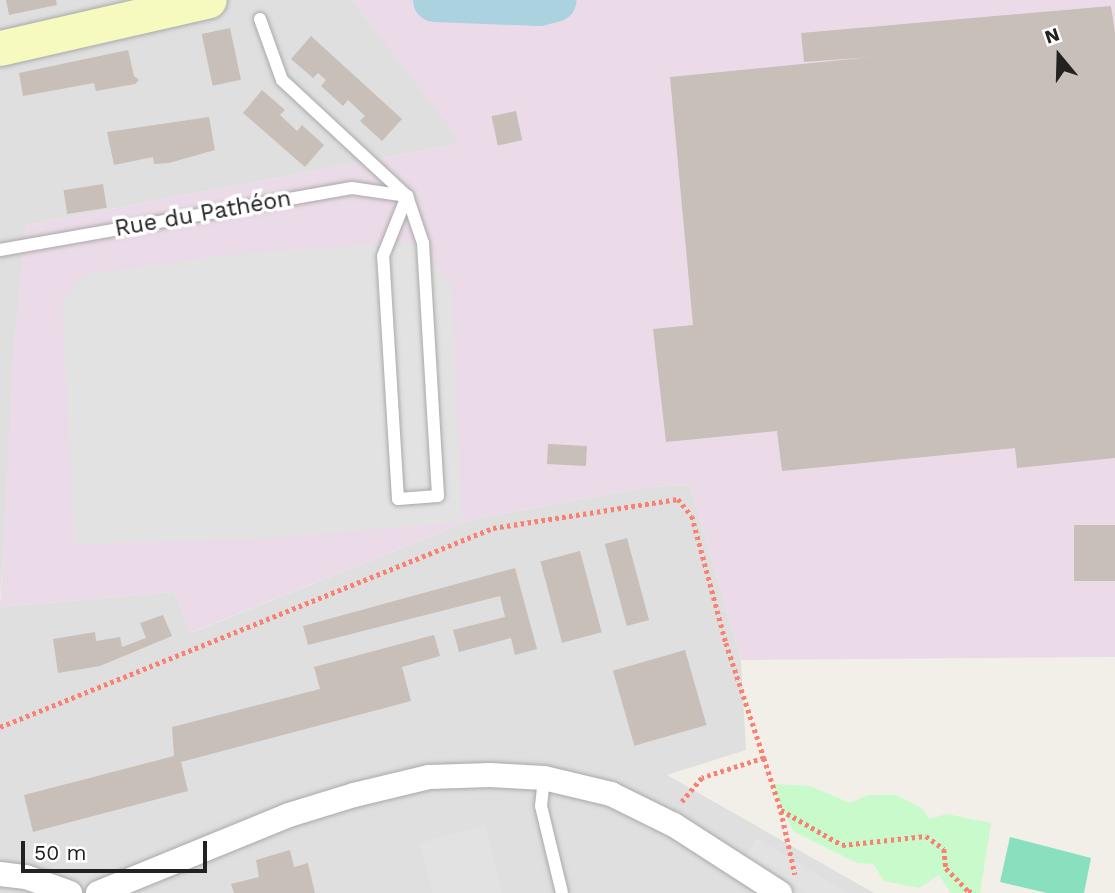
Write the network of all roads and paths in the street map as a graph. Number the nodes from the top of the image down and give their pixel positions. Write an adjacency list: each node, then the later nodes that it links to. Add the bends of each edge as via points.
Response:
1 (209, 0): 3 (main road)
2 (260, 19): 4 (lane, via 282,80)
3 (0, 48)
4 (407, 196): 4 (lane, via 383,256 398,499 438,496 423,243); 5 (lane, Rue du Pathéon, via 352,188)
5 (0, 250)
6 (0, 727): 7 (path, via 493,527 678,499 692,516 726,643)
7 (764, 758): 9 (path); 10 (path, via 702,778 684,794)
8 (544, 778): 10 (street, via 611,794); 13 (street, via 429,777 354,795 289,815); 15 (lane, via 541,806)
9 (781, 810): 12 (path); 16 (path, via 842,845 926,836 944,849 946,868)
10 (674, 825): 12 (street)
11 (0, 874): 14 (street, via 26,877)
12 (788, 887)
13 (107, 891)
14 (71, 893)
15 (562, 893)
16 (975, 893)

